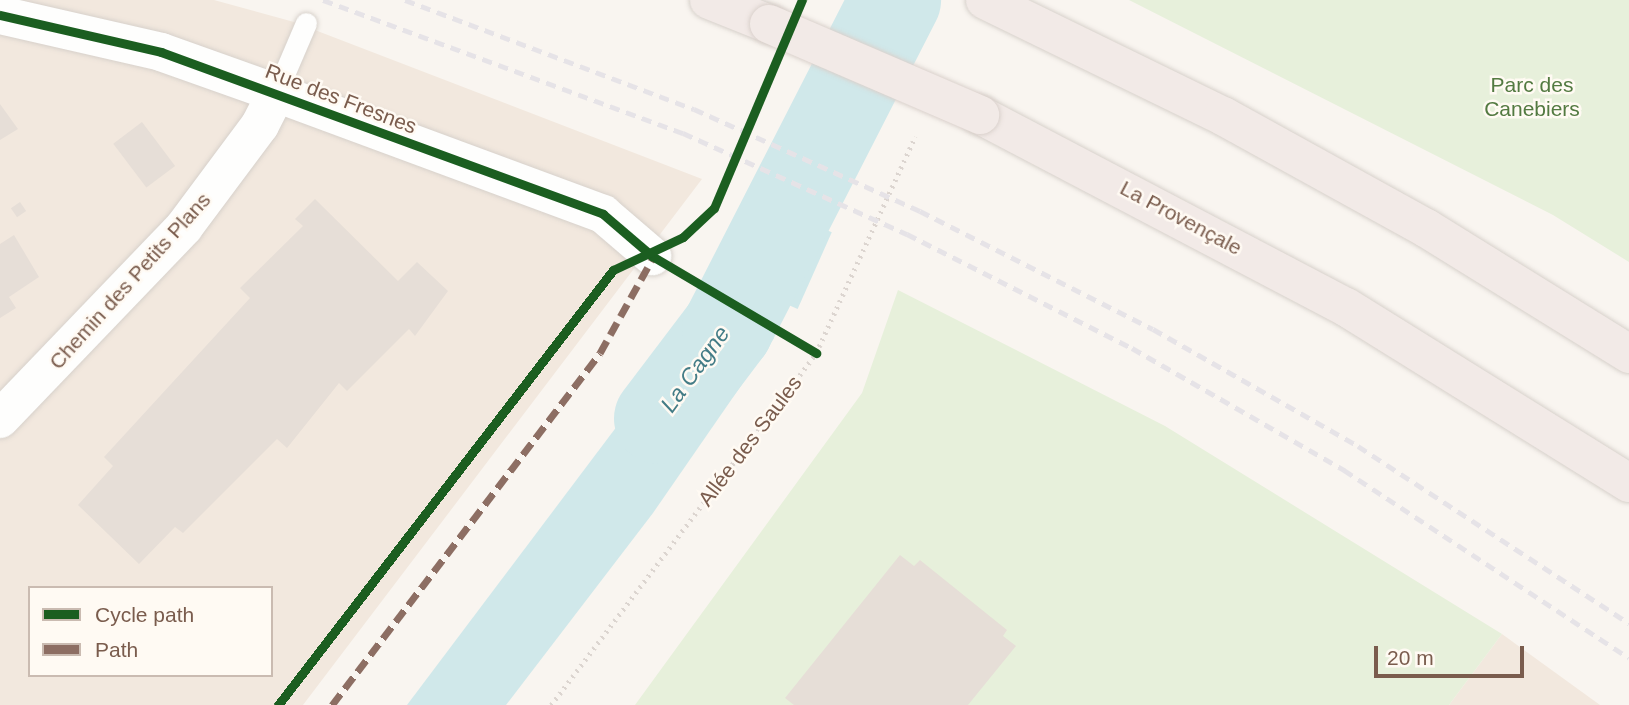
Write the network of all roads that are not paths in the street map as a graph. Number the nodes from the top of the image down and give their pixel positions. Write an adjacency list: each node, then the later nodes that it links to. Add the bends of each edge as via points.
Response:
1 (709, 0): 9 (highway, La Provençale, bridge, via 980,115 1346,307)
2 (1000, 7): 7 (highway, via 1223,116 1426,228)
3 (0, 15): 5 (street, Rue des Fresnes, via 161,52)
4 (306, 23): 5 (lane, Chemin des Petits Plans)
5 (276, 93): 6 (street, Rue des Fresnes, via 603,214); 8 (street, Chemin des Petits Plans, via 260,125 184,227)
6 (652, 256)
7 (1629, 354)
8 (0, 419)
9 (1629, 482)

